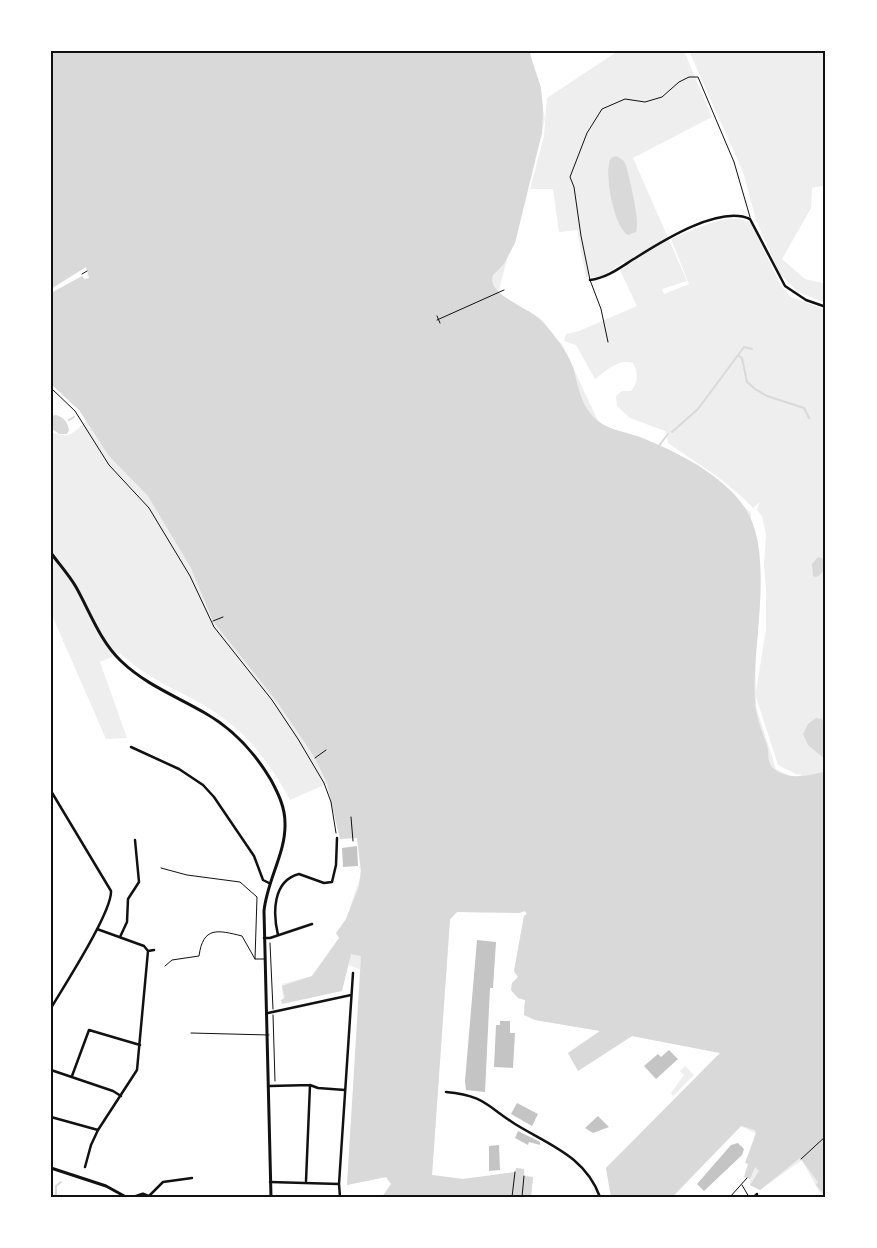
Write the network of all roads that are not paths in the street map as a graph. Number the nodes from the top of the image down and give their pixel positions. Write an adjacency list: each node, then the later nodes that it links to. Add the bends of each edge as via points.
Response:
1 (750, 219): 2 (street, via 733,215 716,218 665,240 601,279); 2 (lane, via 734,162 698,77 689,77 662,97 645,102 625,99 602,109 587,133 571,171); 3 (street, via 785,286 806,300)
2 (590, 280): 4 (lane)
3 (826, 307)
4 (608, 342)
5 (51, 553): 11 (street, via 75,585 107,645 120,660 147,682 206,713 230,730 266,770 280,798 286,820 283,845)
6 (131, 747): 11 (street, via 179,769 203,785 254,856 263,880)
7 (51, 791): 13 (street, via 112,891 112,898)
8 (337, 838): 14 (street, via 332,882 324,884 299,874 285,881 280,888 274,917)
9 (135, 840): 15 (street, via 139,882 128,899 127,922)
10 (161, 868): 19 (lane, via 240,882 253,892 257,897)
11 (269, 883): 16 (street)
12 (312, 924): 14 (street)
13 (97, 929): 15 (street); 24 (street)
14 (278, 935): 16 (street)
15 (120, 937): 18 (street, via 144,946)
16 (264, 938): 20 (street)
17 (154, 950): 18 (street)
18 (148, 951): 28 (street)
19 (255, 959): 20 (lane); 21 (lane, via 242,936 221,931 208,935 201,942 199,956 172,960)
20 (265, 959): 25 (street)
21 (165, 966)
22 (353, 973): 23 (street)
23 (352, 995): 25 (street); 33 (street)
24 (51, 1008)
25 (268, 1013): 27 (street)
26 (191, 1033): 27 (lane)
27 (269, 1035): 32 (street)
28 (140, 1045): 30 (street, via 89,1030); 35 (street, via 137,1070)
29 (51, 1070): 30 (street)
30 (72, 1076): 35 (street, via 113,1090)
31 (310, 1085): 32 (street); 33 (street); 42 (street)
32 (270, 1086): 43 (street)
33 (345, 1090): 44 (street)
34 (446, 1092): 52 (street, via 484,1102 565,1152 588,1173)
35 (121, 1096): 37 (street)
36 (51, 1116): 37 (street)
37 (98, 1130): 39 (street)
38 (51, 1168): 48 (street, via 90,1180)
39 (85, 1168)
40 (192, 1178): 47 (street, via 163,1182)
41 (747, 1178): 45 (lane)
42 (306, 1181): 43 (street); 44 (street)
43 (270, 1182): 50 (street)
44 (339, 1184): 51 (street)
45 (741, 1184): 53 (lane); 54 (lane)
46 (757, 1194): 55 (street)
47 (149, 1196): 49 (street)
48 (126, 1197)
49 (134, 1197)
50 (271, 1197)
51 (340, 1197)
52 (600, 1197)
53 (730, 1197)
54 (749, 1197)
55 (754, 1197)

